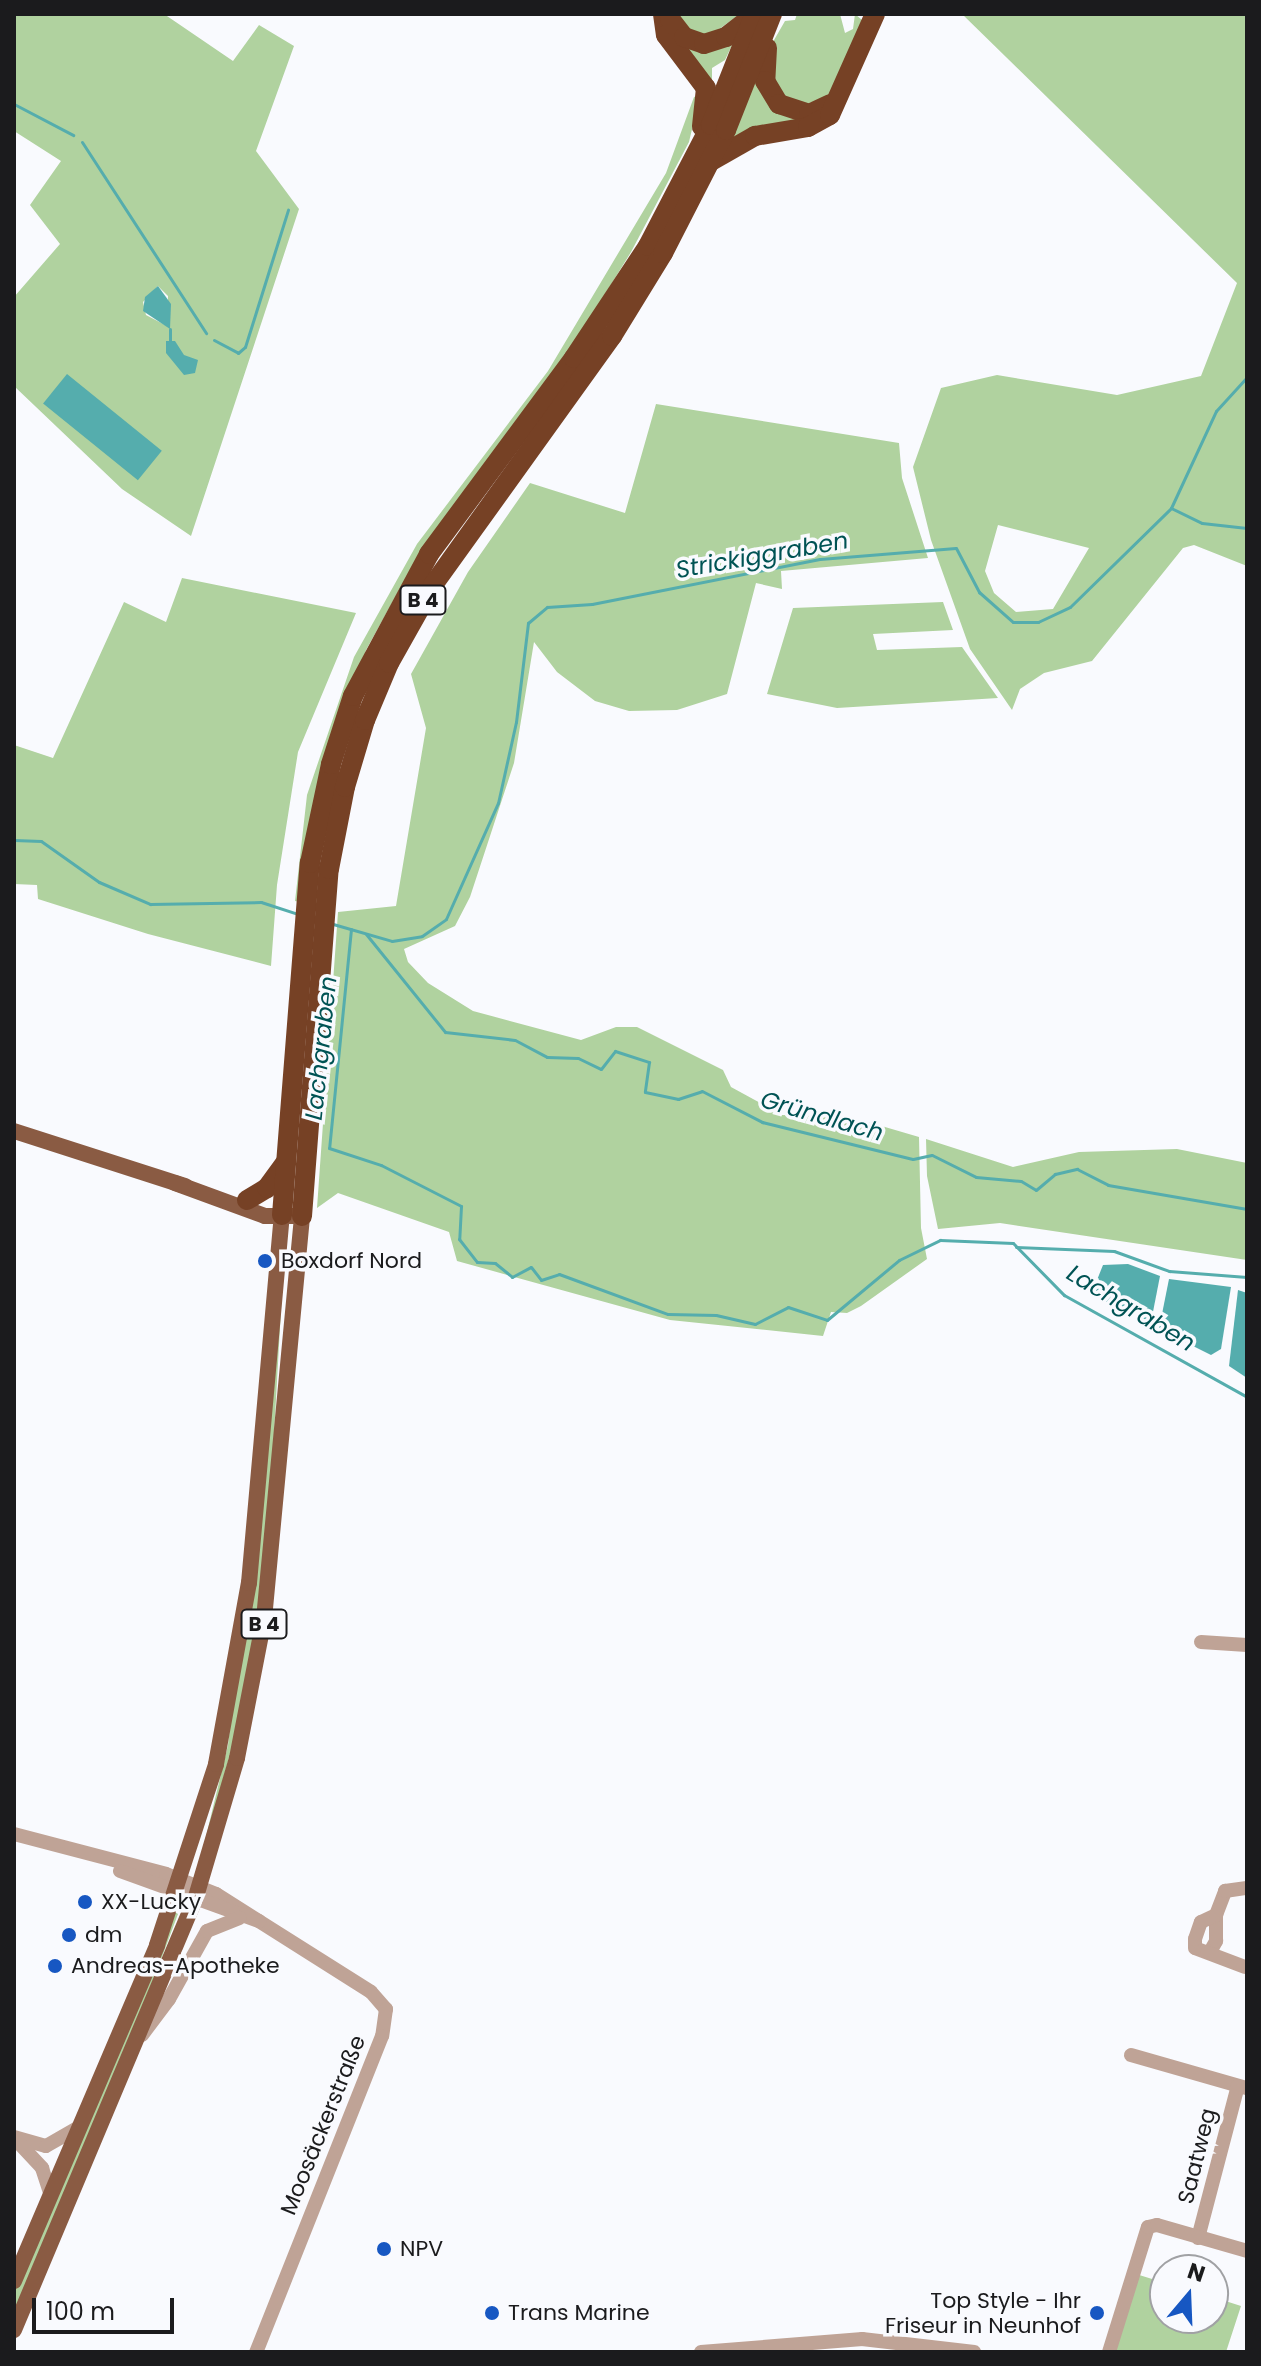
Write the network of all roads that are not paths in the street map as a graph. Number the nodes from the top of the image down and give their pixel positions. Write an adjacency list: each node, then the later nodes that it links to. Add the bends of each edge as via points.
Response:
1 (665, 14): 3 (highway, B 4, via 684,37 704,44); 5 (highway, B 4, via 666,35 706,88)
2 (875, 14): 4 (highway)
3 (763, 15): 4 (highway, via 764,75 779,104 799,113 818,111); 5 (highway, B 4)
4 (846, 86): 5 (highway, via 835,110 816,124 755,136)
5 (702, 161): 6 (highway, B 4, via 630,308 462,538 402,638 371,704 345,787)
6 (314, 929): 8 (highway, B 4); 11 (highway, B 4)
7 (14, 1131): 9 (main road)
8 (286, 1162): 10 (highway, via 267,1188); 11 (highway, B 4)
9 (175, 1183): 10 (main road); 11 (main road, via 257,1214)
10 (247, 1200): 11 (main road)
11 (292, 1216): 15 (main road, B 4, via 243,1628 216,1764); 17 (main road, B 4, via 264,1619 237,1758)
12 (1201, 1642): 13 (street)
13 (1247, 1645)
14 (14, 1834): 15 (street)
15 (178, 1887): 17 (street); 24 (main road, B 4)
16 (1247, 1888): 20 (street, via 1225,1891 1216,1915 1201,1922 1195,1939 1195,1948)
17 (197, 1893): 18 (street, Moosäckerstraße); 19 (street, Moosäckerstraße); 21 (main road, B 4)
18 (239, 1918): 19 (street, Moosäckerstraße); 21 (street, B 4, via 207,1931)
19 (263, 1921): 31 (street, Moosäckerstraße, via 371,1992 387,2019)
20 (1245, 1967)
21 (142, 2035): 30 (main road, B 4)
22 (1131, 2055): 23 (street)
23 (1242, 2087): 27 (street, Saatweg)
24 (81, 2126): 25 (street, via 46,2146); 26 (main road, B 4)
25 (14, 2138): 26 (street, via 42,2168)
26 (51, 2195): 29 (main road, B 4)
27 (1198, 2238): 28 (street); 34 (street, via 1148,2227)
28 (1247, 2251)
29 (14, 2281)
30 (14, 2330)
31 (256, 2352)
32 (701, 2352): 33 (street, via 853,2339)
33 (974, 2352)
34 (1109, 2352)

